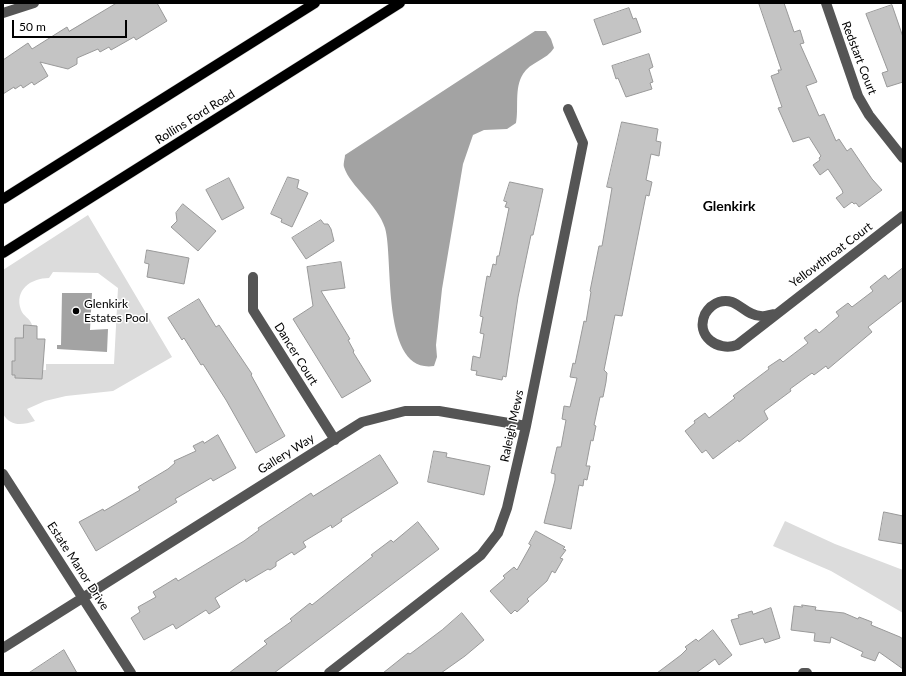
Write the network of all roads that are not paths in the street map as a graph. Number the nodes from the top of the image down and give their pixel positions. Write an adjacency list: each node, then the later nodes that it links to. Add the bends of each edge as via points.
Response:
1 (34, 3): 5 (street)
2 (315, 3): 8 (main road)
3 (400, 3): 10 (main road, Rollins Ford Road)
4 (826, 3): 7 (street, Redstart Court, via 858,96 869,115)
5 (3, 13)
6 (568, 109): 13 (street, Raleigh Mews, via 583,143)
7 (903, 158)
8 (3, 199)
9 (903, 216): 12 (street, Yellowthroat Court)
10 (3, 253)
11 (253, 277): 14 (street, Dancer Court, via 254,310)
12 (776, 314): 12 (street, Yellowthroat Court, via 760,316 750,313 737,303 723,301 705,314 703,328 710,341 730,348 743,341)
13 (526, 426): 14 (street, Gallery Way, via 439,411 405,411 362,422); 19 (street, Raleigh Mews, via 507,508 498,533 481,556)
14 (335, 440): 16 (street, Gallery Way)
15 (3, 474): 16 (street, Estate Manor Drive)
16 (83, 597): 17 (street, Gallery Way); 18 (street, Estate Manor Drive)
17 (3, 648)
18 (131, 673)
19 (329, 673)
20 (803, 673): 21 (street)
21 (807, 673)

